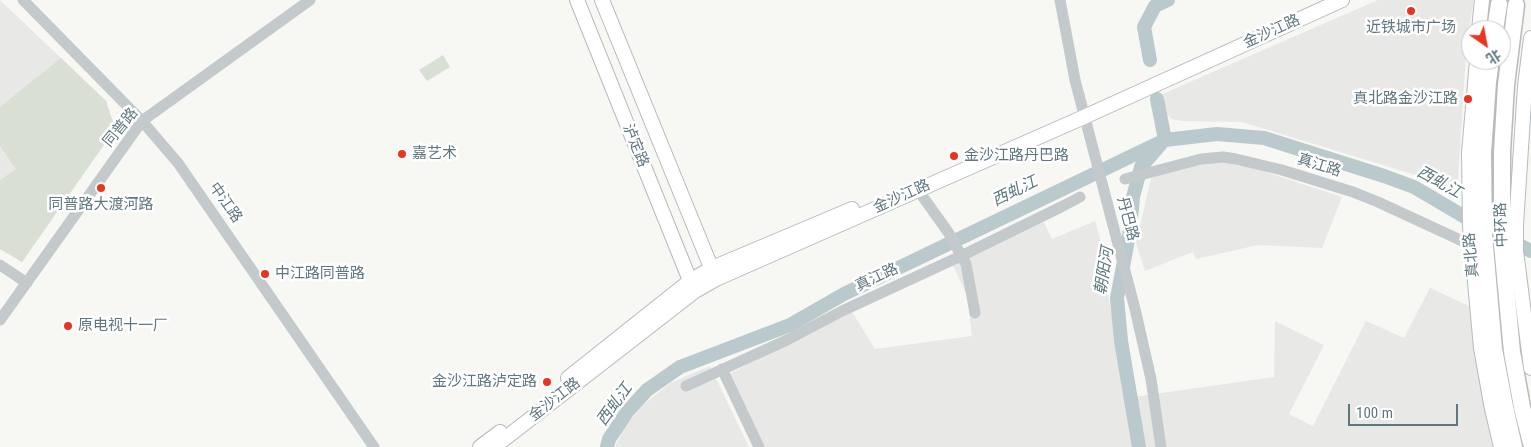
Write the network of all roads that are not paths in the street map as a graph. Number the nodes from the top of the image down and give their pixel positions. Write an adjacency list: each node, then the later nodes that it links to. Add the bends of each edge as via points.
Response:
1 (23, 0): 17 (street, 中江路)
2 (310, 0): 17 (street, 同普路)
3 (577, 0): 28 (main road, 泸定路)
4 (602, 0): 26 (main road, 泸定路)
5 (1060, 0): 16 (street, 丹巴路)
6 (1320, 0): 16 (main road, 金沙江路)
7 (1342, 0): 16 (main road, 金沙江路)
8 (1482, 0): 11 (main road)
9 (1499, 4): 12 (highway)
10 (1516, 5): 21 (highway, 中环路, via 1502,152)
11 (1480, 20)
12 (1497, 20)
13 (1531, 38): 21 (main road)
14 (1476, 70): 22 (main road, 真北路, via 1469,153)
15 (1490, 70): 22 (highway, 中环路, via 1483,153 1484,208)
16 (1083, 113): 19 (main road, 金沙江路); 26 (main road, 金沙江路); 39 (street, 丹巴路, via 1135,310)
17 (142, 121): 27 (street, 同普路); 35 (street, 中江路, via 199,192)
18 (1125, 179): 22 (street, 真江路, via 1212,158 1244,160 1353,192)
19 (918, 190): 24 (street); 26 (main road, 金沙江路)
20 (1080, 197): 24 (street, 真江路)
21 (1509, 221): 23 (highway, 中环路)
22 (1475, 235): 40 (main road, 真北路, via 1480,348); 41 (highway, 中环路)
23 (1509, 248): 31 (main road); 34 (highway, 中环路, via 1512,352)
24 (960, 254): 29 (street, via 966,264); 32 (street, 真江路)
25 (0, 265): 27 (street)
26 (714, 274): 28 (main road, 金沙江路)
27 (27, 282): 30 (street, 同普路)
28 (692, 286): 36 (main road, 金沙江路); 37 (main road, 金沙江路)
29 (975, 313)
30 (0, 320)
31 (1531, 368)
32 (722, 369): 33 (street, 真江路); 38 (street)
33 (686, 386)
34 (1531, 443)
35 (374, 447)
36 (480, 447)
37 (494, 447)
38 (759, 447)
39 (1161, 447)
40 (1501, 447)
41 (1514, 447)

